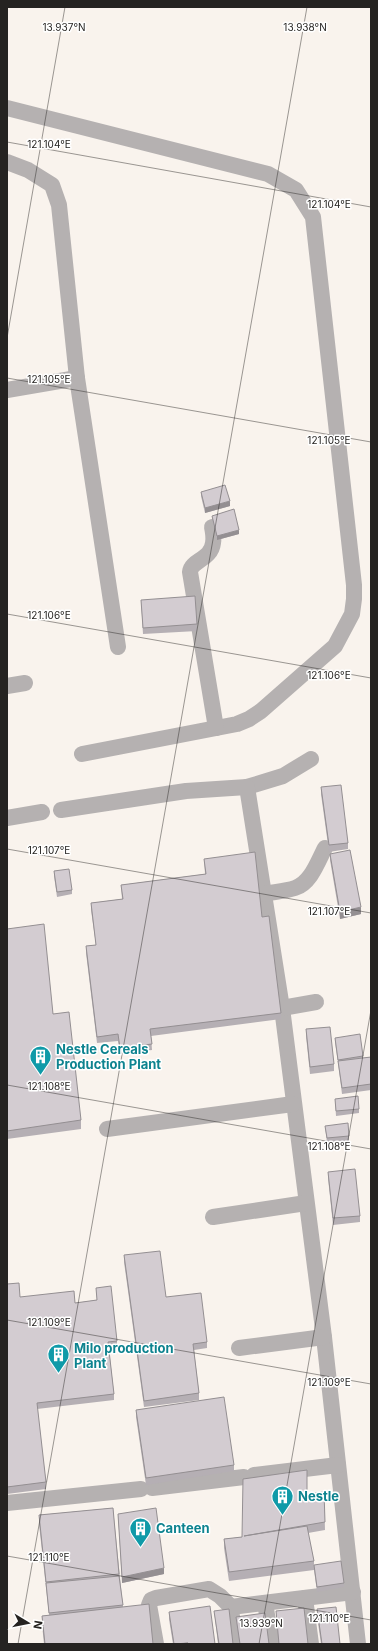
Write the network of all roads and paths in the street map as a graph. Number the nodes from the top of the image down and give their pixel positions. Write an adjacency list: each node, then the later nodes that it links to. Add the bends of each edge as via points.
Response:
1 (7, 108): 9 (lane, via 268,174 296,190 313,217 354,585 352,614 335,646 261,711 236,724)
2 (7, 162): 3 (lane, via 28,170 52,185 59,205)
3 (77, 378): 4 (lane); 6 (lane)
4 (7, 390)
5 (212, 527): 9 (lane, via 213,544 203,559 191,566 190,572)
6 (118, 647)
7 (25, 683): 8 (lane)
8 (7, 686)
9 (216, 728): 10 (lane)
10 (82, 754)
11 (311, 759): 12 (lane, via 283,776)
12 (247, 787): 13 (lane, via 186,791); 17 (lane)
13 (61, 810)
14 (42, 812): 15 (lane)
15 (7, 818)
16 (325, 848): 17 (lane, via 304,883 296,888)
17 (264, 894): 19 (lane)
18 (316, 1002): 19 (lane)
19 (282, 1008): 20 (lane)
20 (293, 1104): 21 (lane); 22 (lane)
21 (107, 1129)
22 (306, 1203): 23 (lane); 24 (lane)
23 (213, 1217)
24 (324, 1337): 25 (lane); 26 (lane)
25 (239, 1348)
26 (338, 1465): 27 (lane); 28 (lane)
27 (7, 1503)
28 (353, 1592): 29 (lane); 36 (lane)
29 (305, 1598): 30 (lane); 35 (lane)
30 (265, 1603): 31 (lane); 34 (lane)
31 (231, 1607): 32 (lane, via 209,1589 151,1600 149,1605); 33 (lane)
32 (156, 1644)
33 (235, 1644)
34 (272, 1644)
35 (311, 1644)
36 (358, 1644)

